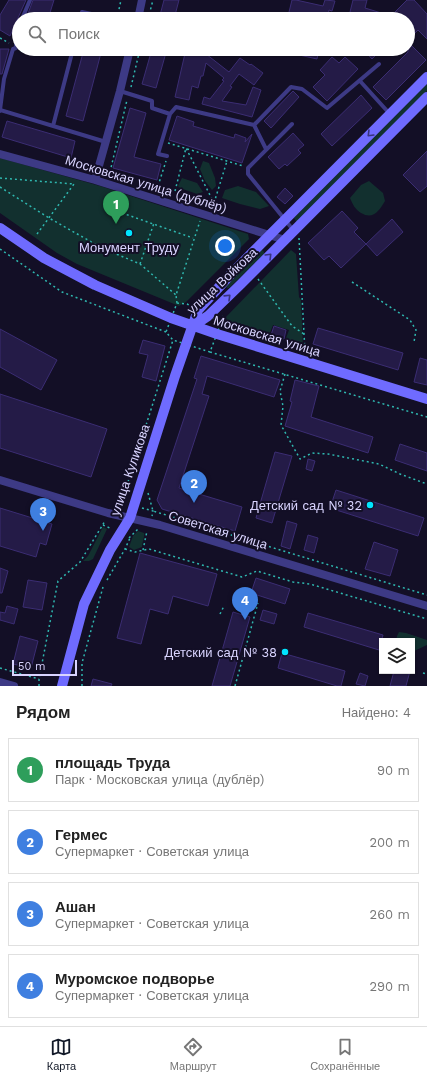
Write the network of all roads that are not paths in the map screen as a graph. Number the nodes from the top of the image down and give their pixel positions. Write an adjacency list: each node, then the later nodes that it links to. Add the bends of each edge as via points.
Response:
1 (30, 0): 3 (lane)
2 (142, 0): 4 (street)
3 (25, 12)
4 (139, 12)
5 (13, 56): 13 (lane, via 4,80)
6 (71, 56): 18 (lane)
7 (128, 56): 11 (street)
8 (379, 64): 10 (lane)
9 (427, 77): 15 (main road, улица Войкова)
10 (360, 81): 15 (lane); 17 (lane, via 327,108 302,89 291,87)
11 (120, 91): 14 (lane, via 152,101 152,108); 19 (street)
12 (427, 97): 26 (main road, улица Войкова)
13 (0, 111): 18 (lane)
14 (170, 114): 17 (lane, via 176,107); 22 (lane, via 158,154)
15 (390, 114): 24 (main road, улица Войкова, one-way to 24)
16 (292, 124): 20 (lane)
17 (254, 125): 20 (lane)
18 (53, 126): 19 (lane)
19 (106, 142): 23 (street)
20 (266, 149): 24 (lane, via 248,168 248,174)
21 (0, 154): 23 (street, Московская улица (дублёр))
22 (167, 156)
23 (95, 180): 27 (street, Московская улица (дублёр))
24 (285, 220): 26 (lane); 27 (main road, улица Войкова)
25 (0, 228): 29 (main road, Московская улица, via 44,258 95,285)
26 (297, 234): 28 (main road, улица Войкова)
27 (270, 235): 28 (street, Московская улица (дублёр)); 29 (main road, улица Войкова, via 198,310)
28 (285, 240): 29 (main road, улица Войкова, one-way to 28, via 208,316)
29 (192, 326): 30 (main road, Московская улица); 32 (main road, улица Куликова)
30 (427, 399)
31 (0, 480): 32 (street, Советская улица)
32 (130, 518): 33 (street, Советская улица, via 160,524); 36 (main road, улица Куликова, via 110,550 84,604)
33 (427, 606)
34 (0, 682): 35 (street)
35 (14, 686)
36 (62, 686)

